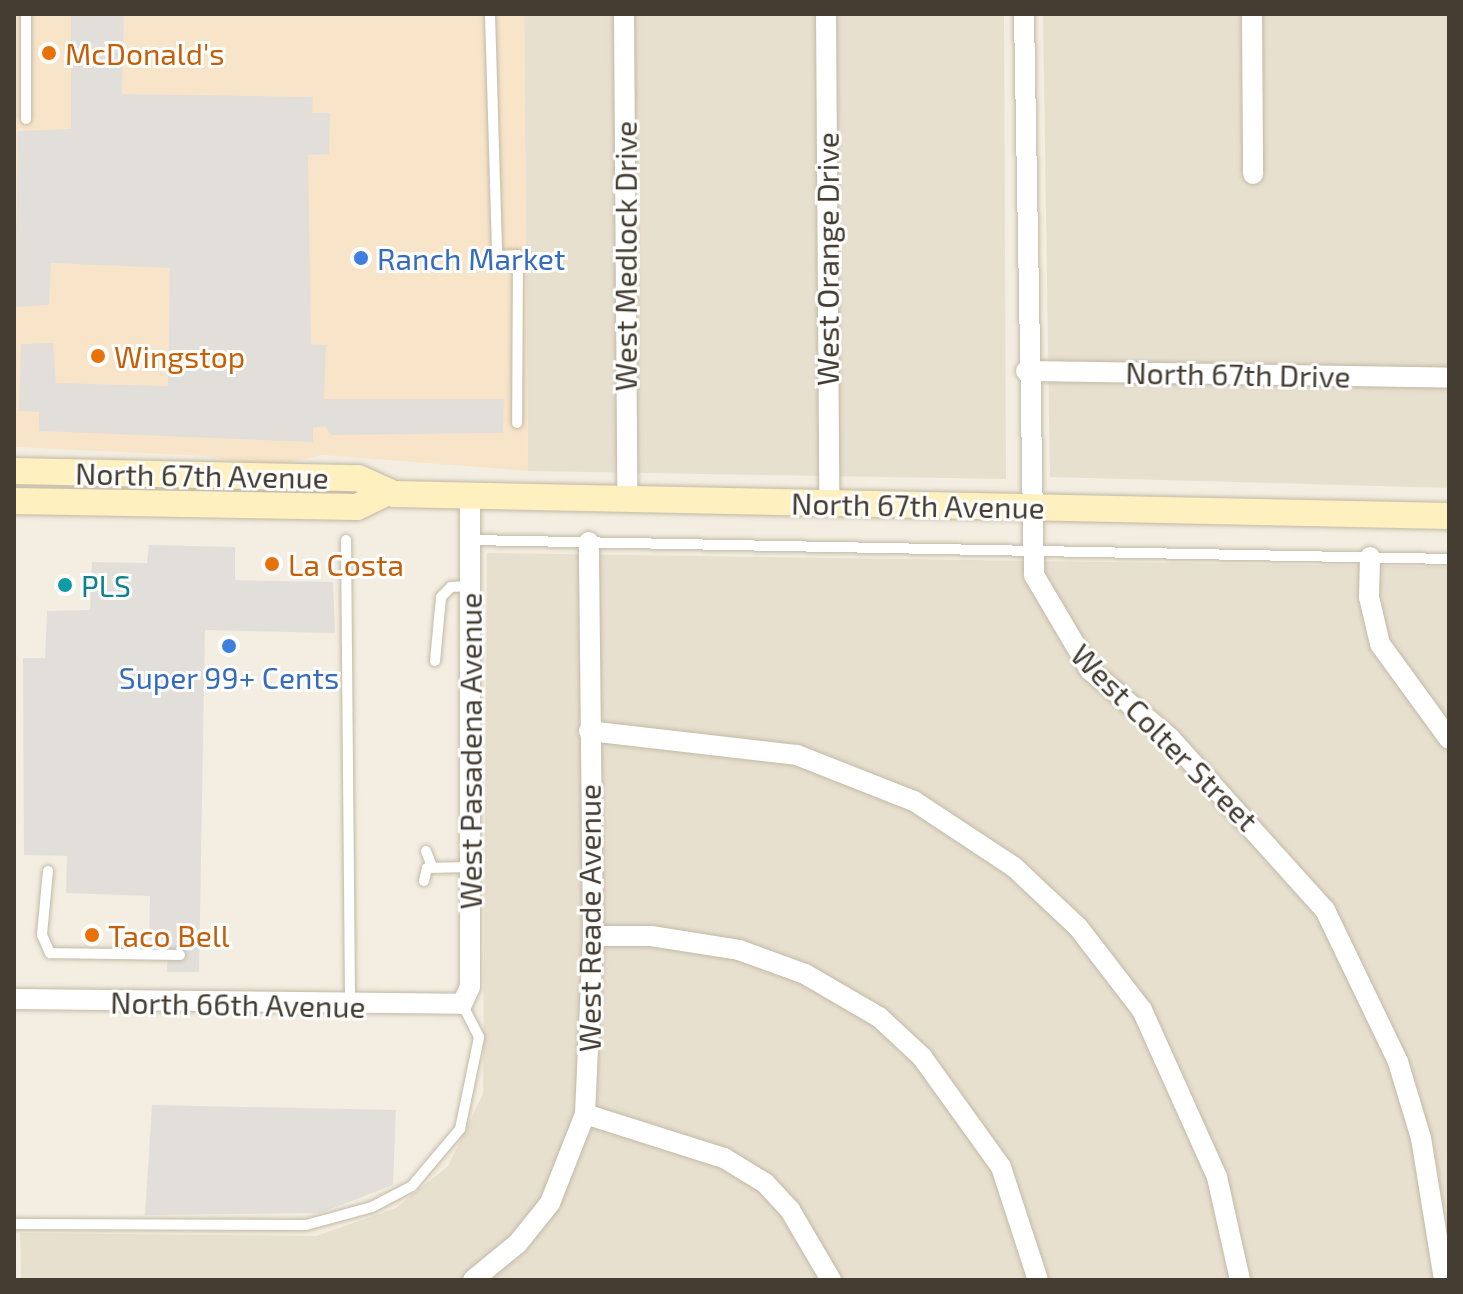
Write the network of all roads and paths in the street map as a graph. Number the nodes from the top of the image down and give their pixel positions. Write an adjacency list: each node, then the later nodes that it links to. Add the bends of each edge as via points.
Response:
1 (26, 14): 7 (lane)
2 (490, 14): 11 (lane, via 497,256 518,255)
3 (624, 14): 15 (street, West Medlock Drive)
4 (826, 14): 17 (street, West Orange Drive)
5 (1024, 14): 9 (street, West Colter Street)
6 (1252, 14): 8 (street)
7 (26, 119)
8 (1253, 174)
9 (1026, 371): 10 (street, North 67th Drive); 18 (street, West Colter Street)
10 (1449, 378)
11 (517, 423)
12 (14, 471): 13 (main road, North 67th Avenue, via 358,478)
13 (386, 493): 14 (main road, North 67th Avenue); 16 (main road, North 67th Avenue, via 357,507)
14 (470, 495): 15 (main road, North 67th Avenue); 21 (street, West Pasadena Avenue)
15 (627, 498): 17 (main road, North 67th Avenue)
16 (14, 501)
17 (829, 504): 18 (main road, North 67th Avenue)
18 (1029, 508): 19 (main road, North 67th Avenue); 23 (street, West Colter Street)
19 (1449, 516)
20 (346, 540): 39 (lane)
21 (470, 540): 22 (lane); 26 (street, West Pasadena Avenue)
22 (589, 542): 23 (lane); 28 (street, West Reade Avenue)
23 (1029, 550): 24 (lane); 47 (street, West Colter Street, via 1057,625 1090,670 1171,739 1325,910 1398,1062 1421,1138)
24 (1370, 557): 25 (lane); 29 (street, via 1373,621 1390,667)
25 (1449, 559)
26 (470, 586): 27 (lane, via 451,587 441,597); 32 (street, West Pasadena Avenue)
27 (435, 661)
28 (589, 731): 35 (street, West Reade Avenue); 46 (street, via 797,755 914,801 1014,867 1078,927 1142,1010 1213,1165)
29 (1449, 739)
30 (426, 851): 31 (lane)
31 (432, 867): 32 (lane); 34 (lane)
32 (470, 867): 38 (street, West Pasadena Avenue, via 470,987)
33 (48, 871): 36 (lane, via 42,935 50,953)
34 (424, 881)
35 (593, 936): 40 (street, West Reade Avenue); 45 (street, via 665,937 739,950 805,974 879,1017 922,1057 1001,1167)
36 (180, 955)
37 (14, 999): 39 (street, North 66th Avenue)
38 (462, 1004): 39 (street, North 66th Avenue); 41 (lane, via 479,1037 460,1129 412,1186 372,1207 306,1225)
39 (350, 1007)
40 (585, 1114): 42 (street, West Reade Avenue, via 550,1203); 44 (street, via 724,1158 765,1183 790,1210)
41 (14, 1224)
42 (500, 1273): 43 (street, West Reade Avenue)
43 (473, 1280)
44 (831, 1280)
45 (1038, 1280)
46 (1240, 1280)
47 (1444, 1280)

